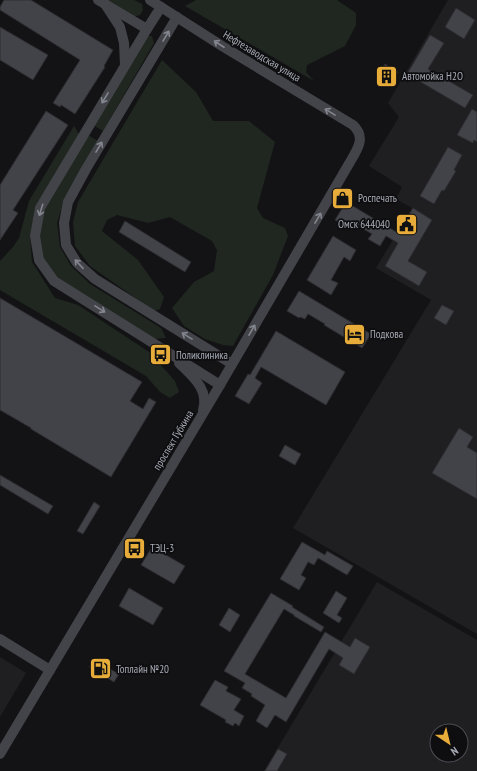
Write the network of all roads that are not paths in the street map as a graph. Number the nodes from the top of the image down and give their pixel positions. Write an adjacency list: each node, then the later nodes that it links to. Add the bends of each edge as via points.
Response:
1 (150, 0): 3 (main road, Нефтезаводская улица)
2 (102, 2): 5 (main road); 6 (main road, via 120,27)
3 (161, 7): 4 (main road, Нефтезаводская улица); 5 (main road)
4 (177, 17): 7 (main road, Нефтезаводская улица, one-way to 4, via 352,125); 9 (main road, one-way to 4, via 95,279 76,263 66,245 64,223 68,202)
5 (147, 29): 6 (main road)
6 (125, 65): 8 (main road, one-way to 8, via 40,208 35,236 39,260 54,281)
7 (360, 136): 9 (main road, проспект Губкина, one-way to 7, via 358,149)
8 (168, 352): 10 (main road); 11 (main road, via 203,392 205,403)
9 (232, 364): 10 (main road, проспект Губкина)
10 (220, 385): 11 (main road, проспект Губкина)
11 (201, 417): 13 (main road, проспект Губкина)
12 (0, 639): 13 (main road)
13 (50, 670): 14 (main road, проспект Губкина)
14 (0, 754)

